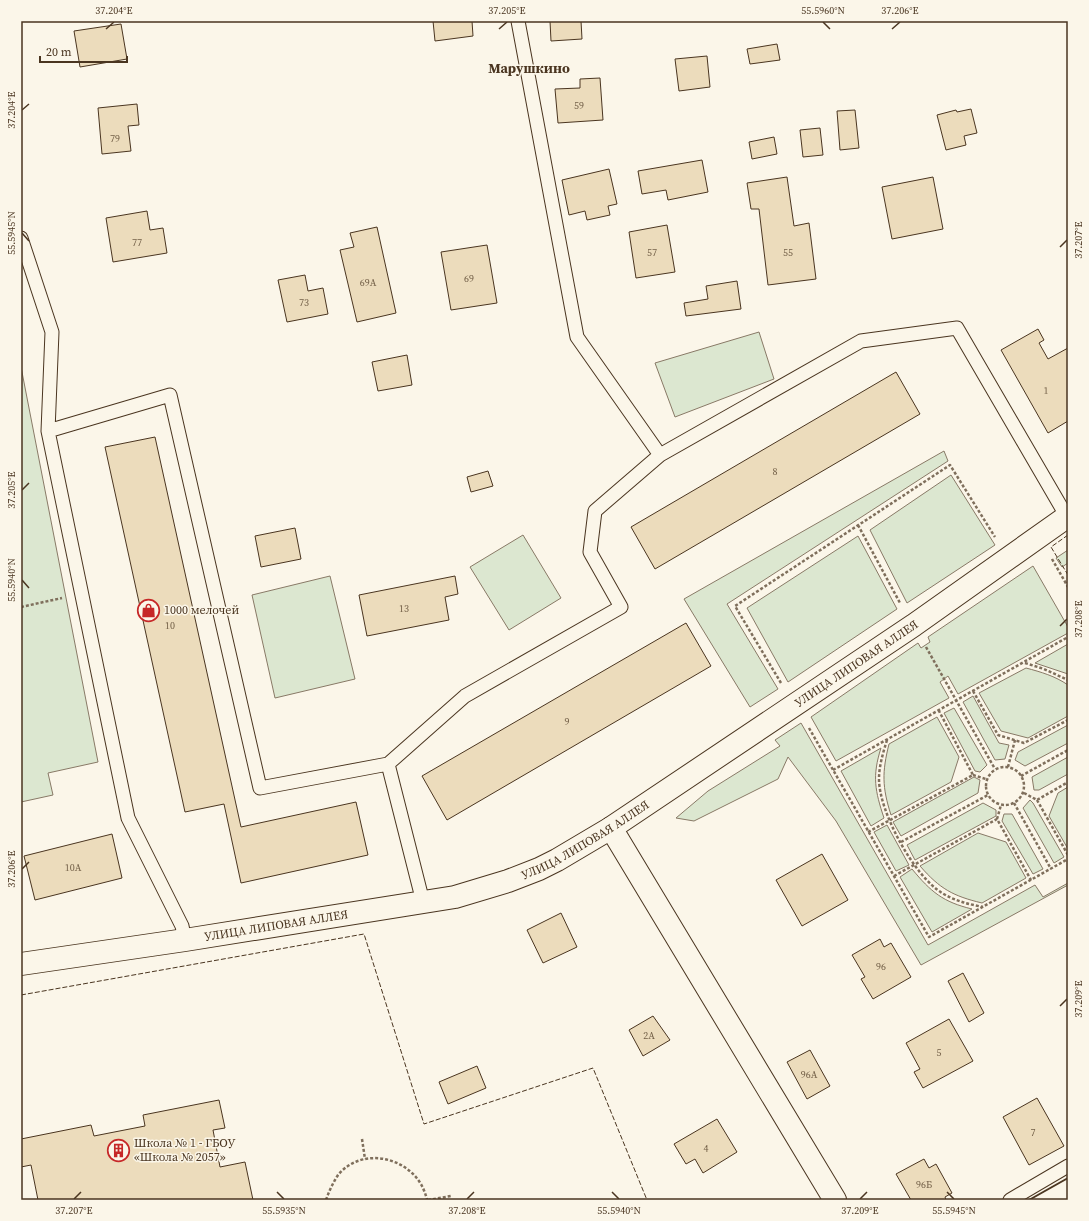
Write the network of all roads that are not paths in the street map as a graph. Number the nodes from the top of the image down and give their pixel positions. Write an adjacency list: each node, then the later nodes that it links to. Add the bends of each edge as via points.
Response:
1 (518, 21): 4 (lane, via 577,337)
2 (21, 238): 3 (lane, via 52,332)
3 (48, 431): 6 (lane, via 170,396 260,788); 9 (lane, via 128,818 182,926)
4 (660, 455): 5 (lane, via 861,341 957,328); 6 (lane, via 595,511 590,552 621,607 466,696)
5 (1068, 516): 7 (street, УЛИЦА ЛИПОВАЯ АЛЛЕЯ, via 914,625)
6 (388, 764): 8 (lane)
7 (611, 828): 8 (street, УЛИЦА ЛИПОВАЯ АЛЛЕЯ, via 539,869 455,897); 12 (street)
8 (424, 902): 9 (street, УЛИЦА ЛИПОВАЯ АЛЛЕЯ)
9 (185, 940): 10 (street, УЛИЦА ЛИПОВАЯ АЛЛЕЯ)
10 (21, 964)
11 (1068, 1166): 13 (lane)
12 (835, 1200)
13 (1010, 1200)

